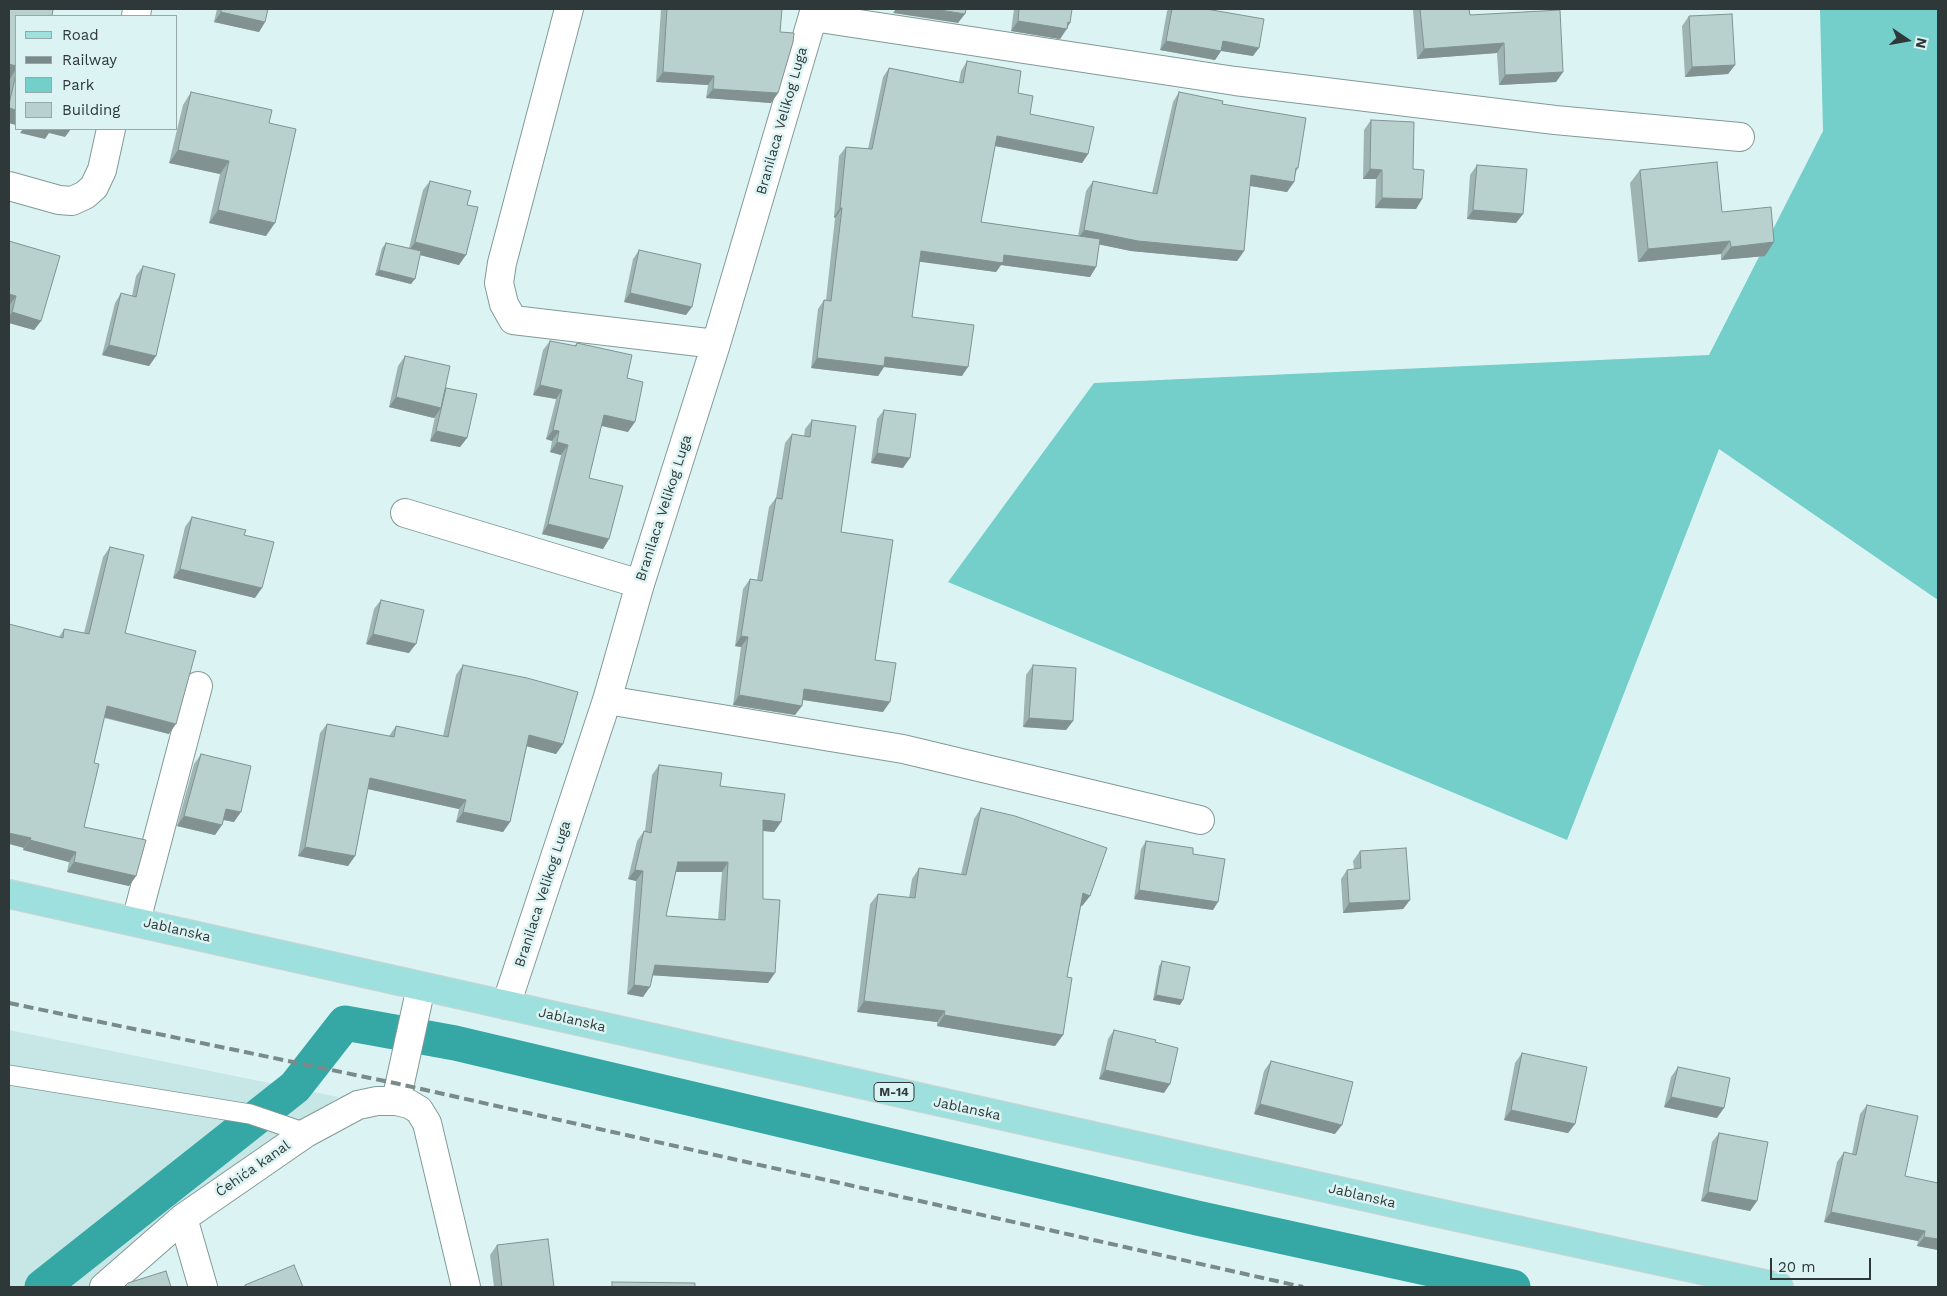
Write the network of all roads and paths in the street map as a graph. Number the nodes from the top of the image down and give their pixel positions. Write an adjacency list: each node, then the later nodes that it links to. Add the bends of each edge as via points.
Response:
1 (568, 9): 6 (street, via 502,263 499,283 504,304 513,320)
2 (814, 13): 4 (street, via 1235,81 1554,120); 6 (street, Branilaca Velikog Luga)
3 (111, 130): 5 (street, via 102,170 94,187 85,195 72,201 59,200)
4 (1740, 137)
5 (9, 186)
6 (716, 344): 8 (street, Branilaca Velikog Luga)
7 (405, 513): 8 (street)
8 (640, 584): 10 (street, Branilaca Velikog Luga)
9 (198, 686): 13 (street)
10 (607, 700): 11 (street, via 903,749); 15 (street, Branilaca Velikog Luga)
11 (1200, 820)
12 (9, 894): 13 (main road, Jablanska / M-14)
13 (136, 921): 14 (main road, Jablanska / M-14)
14 (419, 994): 15 (main road, Jablanska / M-14); 17 (street)
15 (506, 1005): 23 (main road, Jablanska / M-14)
16 (9, 1075): 18 (lane, via 250,1114)
17 (396, 1101): 18 (street, Ćehića kanal, via 358,1105); 22 (street, via 419,1110 427,1123)
18 (306, 1133): 19 (street, Ćehića kanal)
19 (183, 1218): 20 (street, Ćehića kanal); 21 (street)
20 (104, 1287)
21 (203, 1287)
22 (466, 1287)
23 (1779, 1287)

